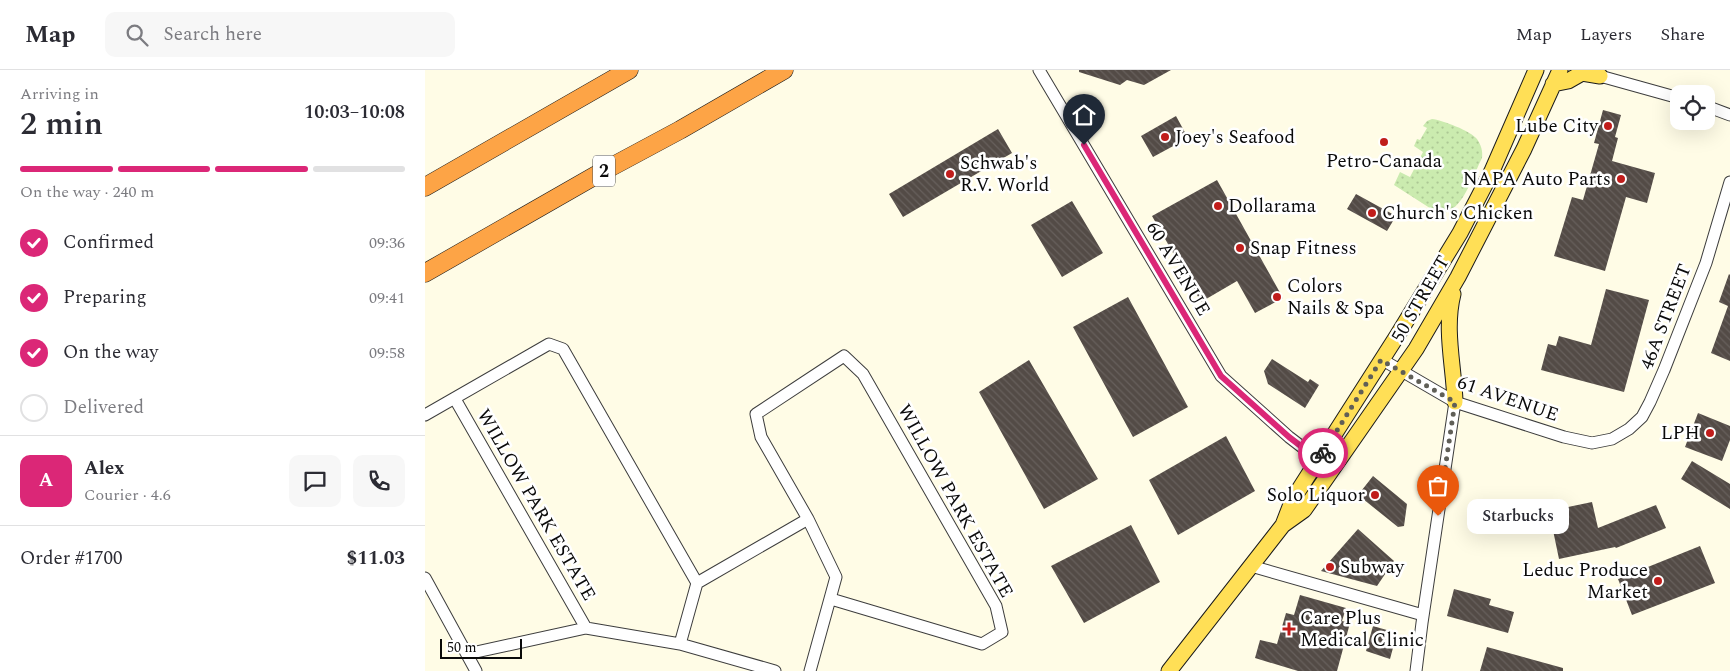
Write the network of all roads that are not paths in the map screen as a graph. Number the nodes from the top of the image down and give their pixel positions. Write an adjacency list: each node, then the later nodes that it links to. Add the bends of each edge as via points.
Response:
1 (619, 70): 12 (highway)
2 (629, 70): 12 (highway)
3 (784, 70): 15 (highway, 2)
4 (1039, 70): 23 (street, 60 AVENUE, via 1221,376)
5 (1536, 70): 17 (main road, 50 STREET, via 1460,233)
6 (1560, 70): 8 (main road, 50 STREET)
7 (1587, 72): 8 (main road); 9 (street)
8 (1553, 84): 16 (main road, 50 STREET, via 1527,144)
9 (1670, 95)
10 (1715, 109): 11 (street)
11 (1730, 115)
12 (537, 123): 14 (highway)
13 (1730, 182): 22 (street, 46A STREET, via 1706,263 1650,402 1642,417 1629,429)
14 (425, 187)
15 (425, 273)
16 (1458, 277): 18 (main road, 50 STREET); 20 (main road, via 1449,310)
17 (1381, 360): 18 (street, 61 AVENUE); 23 (main road, 50 STREET)
18 (1401, 372): 20 (street, 61 AVENUE); 25 (main road, 50 STREET, via 1303,510)
19 (455, 399): 21 (street, WILLOW PARK ESTATE); 28 (street, WILLOW PARK ESTATE, via 549,344 563,349); 31 (street, WILLOW PARK ESTATE)
20 (1455, 402): 22 (street, 61 AVENUE, via 1564,437 1592,443); 30 (street)
21 (425, 415)
22 (1602, 441)
23 (1319, 460): 25 (main road, 50 STREET, via 1293,499)
24 (808, 519): 28 (street); 29 (street, WILLOW PARK ESTATE, via 837,577); 29 (street, WILLOW PARK ESTATE, via 761,437 756,414 844,356 863,374 996,606 1002,632 981,644)
25 (1283, 526): 26 (main road, 50 STREET)
26 (1251, 566): 30 (street); 37 (main road, 50 STREET)
27 (425, 578): 33 (street)
28 (697, 583): 32 (street)
29 (831, 599): 36 (street)
30 (1423, 616): 38 (street)
31 (586, 628): 32 (street, WILLOW PARK ESTATE); 33 (street, WILLOW PARK ESTATE)
32 (680, 644): 35 (street, WILLOW PARK ESTATE)
33 (467, 654): 34 (street)
34 (476, 671)
35 (775, 671)
36 (810, 671)
37 (1169, 671)
38 (1416, 671)

